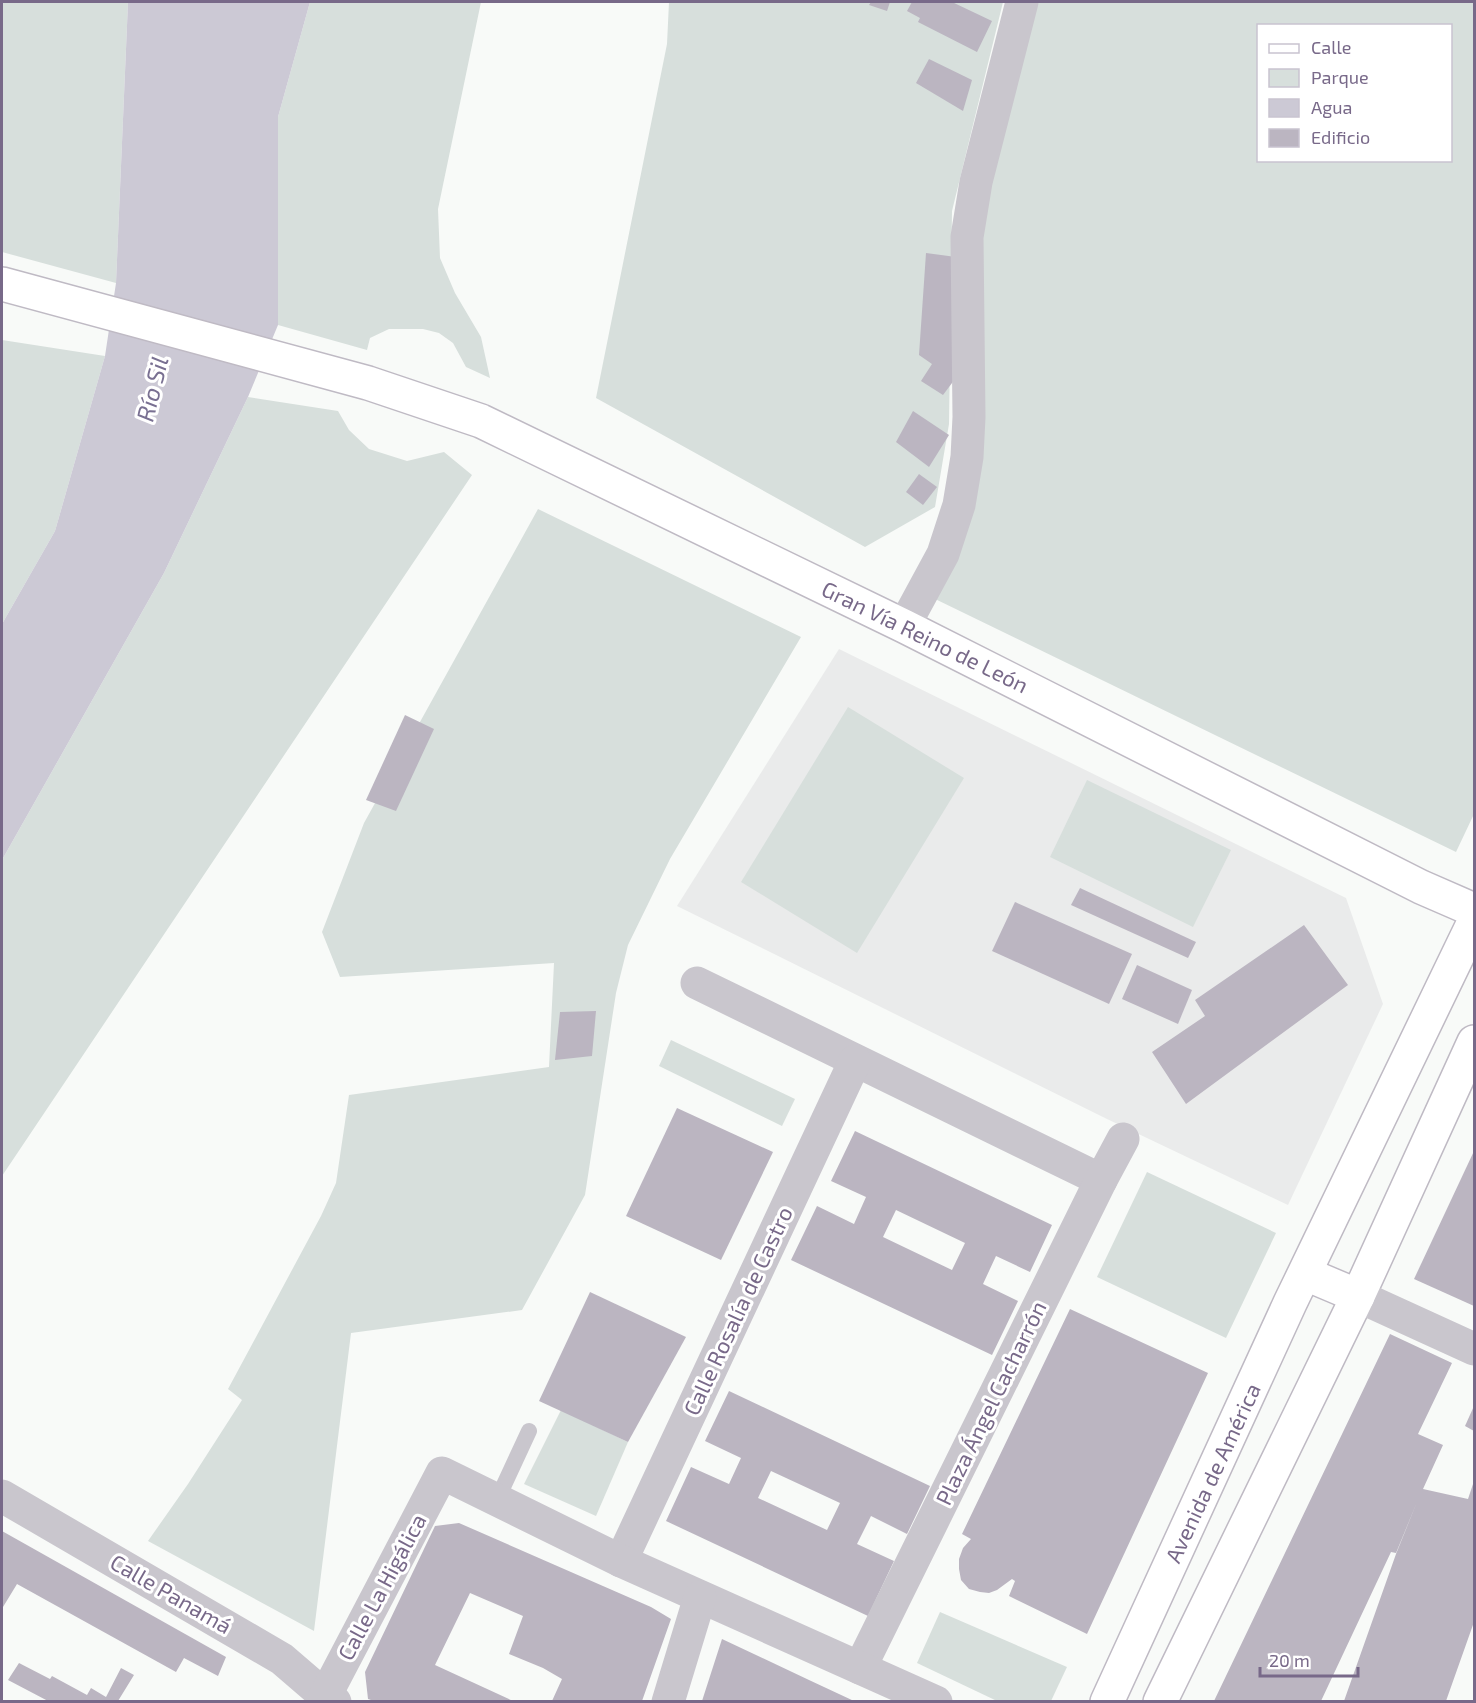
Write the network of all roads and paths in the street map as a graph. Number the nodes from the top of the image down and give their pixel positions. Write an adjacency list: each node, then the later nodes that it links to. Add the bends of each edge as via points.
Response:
1 (1022, 2): 3 (street, via 976,182 967,237 969,417 959,506 943,554)
2 (2, 284): 3 (street, Gran Vía Reino de León, via 368,383 481,421)
3 (904, 626): 4 (street, Gran Vía Reino de León, via 1421,887)
4 (1474, 910)
5 (1474, 922): 11 (street, Avenida de América)
6 (697, 982): 8 (street)
7 (1474, 1042): 12 (street, Avenida de América)
8 (855, 1061): 10 (street); 17 (street, Calle Rosalía de Castro)
9 (1123, 1139): 10 (street, Plaza Ángel Cacharrón)
10 (1101, 1180): 19 (street, Plaza Ángel Cacharrón)
11 (1306, 1274): 12 (street); 20 (street, Avenida de América)
12 (1358, 1296): 13 (street); 21 (street, Avenida de América)
13 (1474, 1349)
14 (530, 1431): 16 (lane)
15 (2, 1496): 22 (street, Calle Panamá, via 282,1659)
16 (497, 1500): 17 (street); 22 (street, Calle La Higálica, via 442,1473)
17 (621, 1561): 18 (street)
18 (700, 1598): 19 (street); 23 (street)
19 (860, 1668): 24 (street)
20 (1114, 1687): 21 (street, Avenida de América)
21 (1163, 1695)
22 (327, 1700)
23 (668, 1701)
24 (936, 1701)

